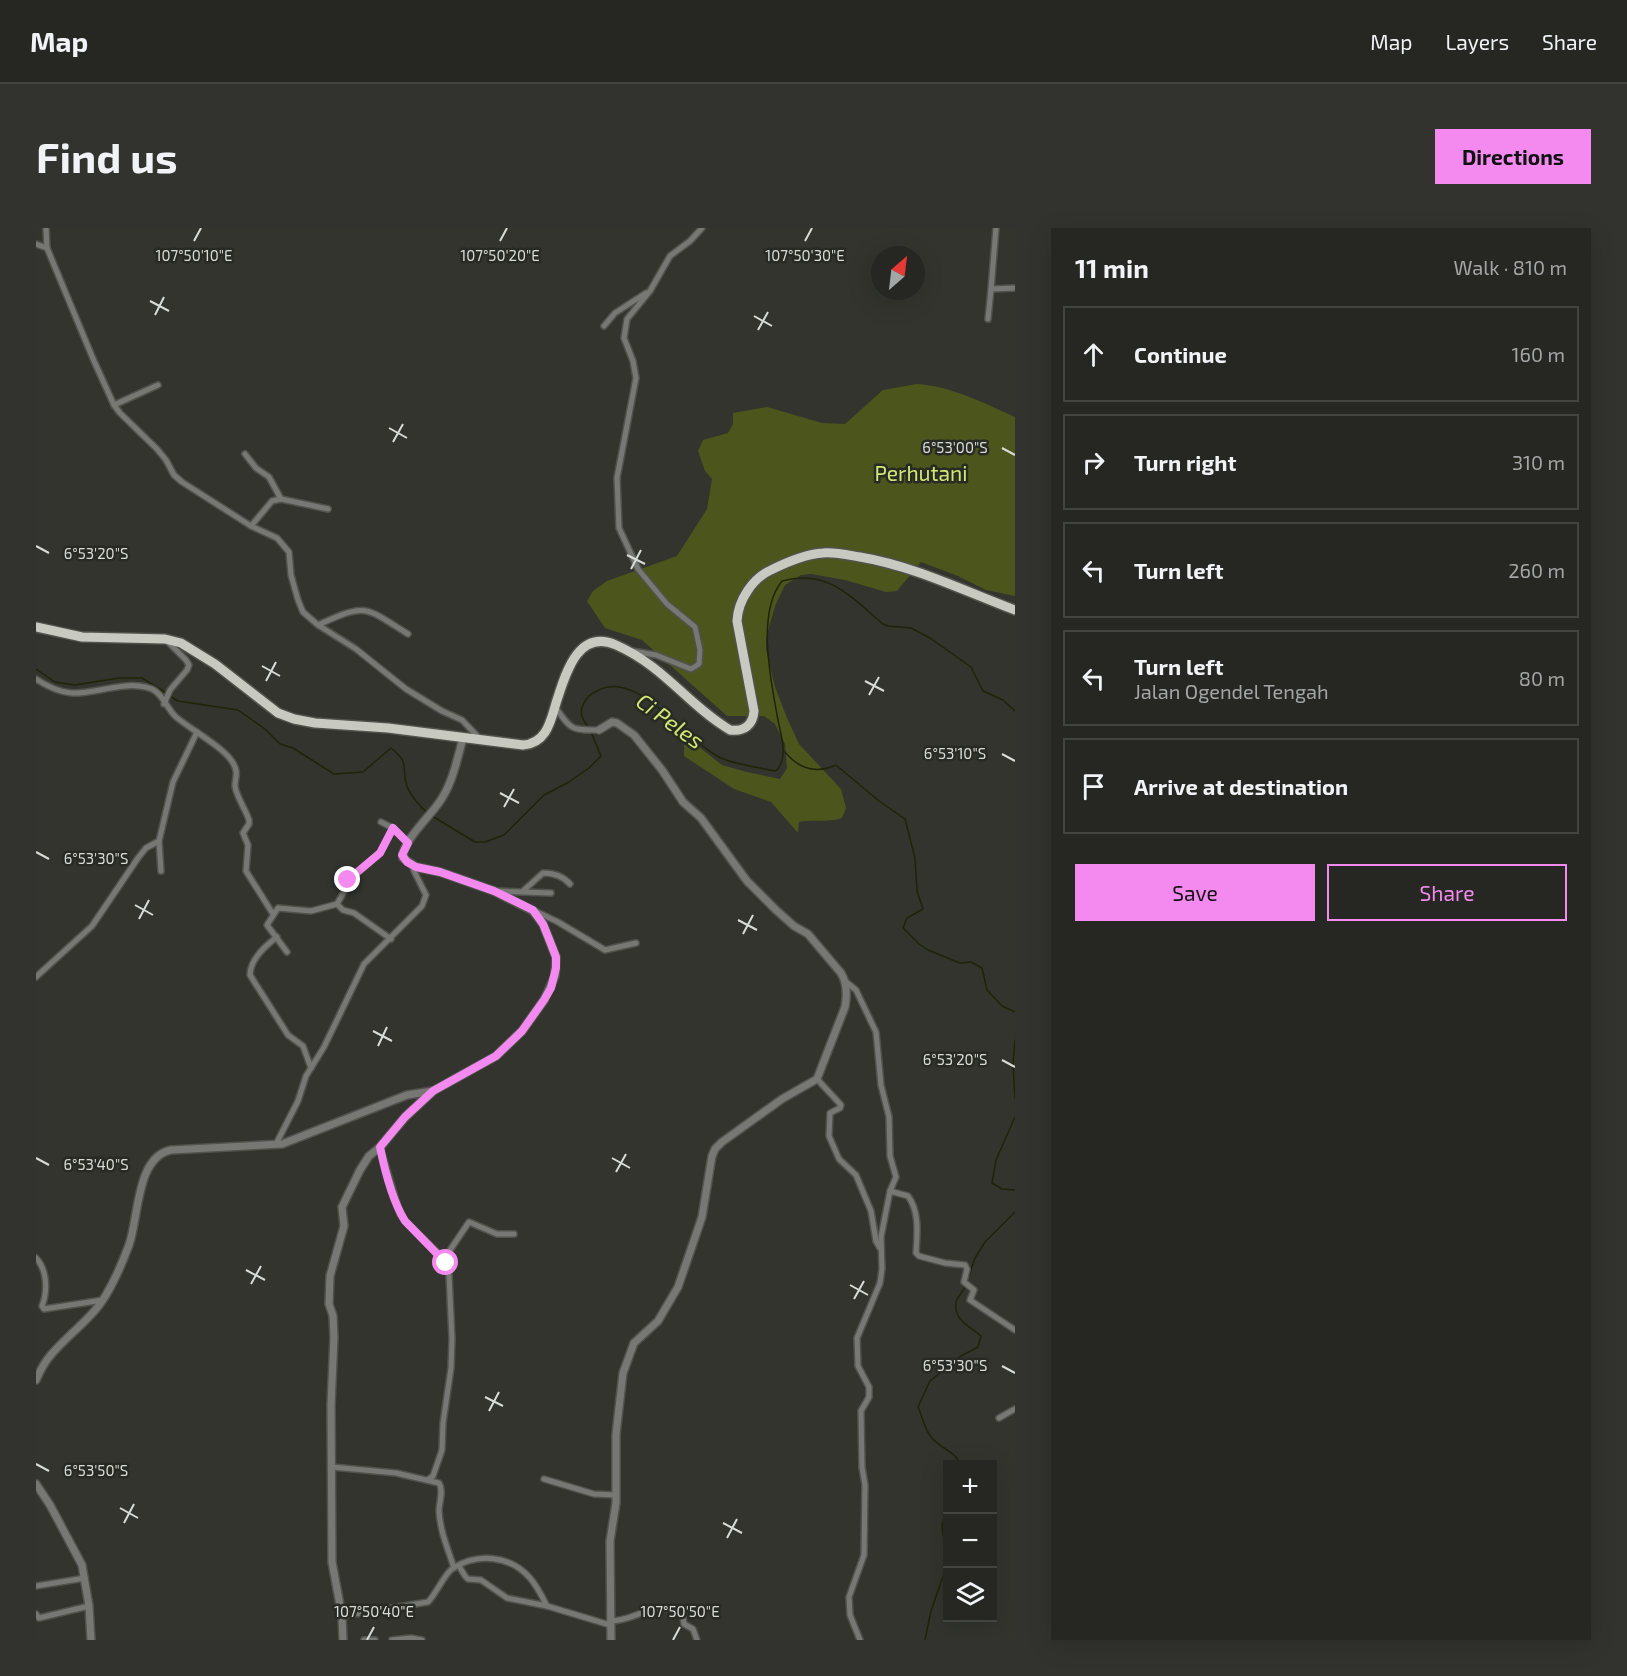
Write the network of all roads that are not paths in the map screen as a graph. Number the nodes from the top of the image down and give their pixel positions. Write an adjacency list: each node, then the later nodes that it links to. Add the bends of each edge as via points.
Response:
1 (46, 228): 5 (street)
2 (702, 228): 8 (street, via 670,256)
3 (996, 228): 7 (street)
4 (36, 244): 5 (street)
5 (47, 248): 12 (street)
6 (1015, 288): 7 (street)
7 (991, 289): 9 (street)
8 (650, 291): 10 (street, via 615,313); 22 (street, via 625,325 624,338 636,378 617,478 619,528 638,569 667,604 695,627 699,664 691,669)
9 (988, 319)
10 (604, 326)
11 (158, 385): 12 (street)
12 (114, 405): 16 (street, via 157,449 174,475)
13 (244, 454): 14 (street, via 269,477)
14 (280, 498): 15 (street); 16 (street, via 272,501)
15 (328, 509)
16 (251, 526): 18 (street, via 278,538 287,548 298,600 303,612)
17 (1015, 610): 22 (highway, via 883,561 826,553 777,567 754,583 739,611 737,621 754,711 748,726 735,731 712,718 672,681)
18 (318, 625): 20 (street, via 349,611 366,610); 26 (street, via 406,689)
19 (36, 627): 21 (highway, via 82,637)
20 (408, 634)
21 (165, 639): 24 (street, via 189,665); 29 (highway, via 196,650 278,712 294,719)
22 (630, 651): 25 (highway, via 605,641 586,644 574,659)
23 (36, 679): 24 (street, via 71,694 125,686 151,689)
24 (166, 698): 28 (street, via 175,716)
25 (555, 707): 27 (street, via 568,726); 30 (highway, via 547,731 535,743)
26 (474, 730): 29 (street); 30 (street)
27 (598, 730): 49 (street, via 612,722 634,735 747,880 794,926 808,934)
28 (197, 732): 33 (street, via 173,782); 43 (street, via 233,762 238,777 236,786 249,820 243,833 248,845 245,870)
29 (459, 738): 30 (highway); 34 (street, via 452,777 440,803)
30 (481, 741)
31 (381, 822): 32 (street)
32 (393, 828): 34 (street); 41 (street, via 380,853 348,880)
33 (159, 842): 36 (street); 48 (street, via 146,848 138,858 92,926)
34 (408, 843): 35 (street, via 402,855)
35 (413, 866): 38 (street); 45 (street, via 426,895 422,906)
36 (161, 871)
37 (570, 884): 39 (street, via 554,873 543,873)
38 (494, 891): 39 (street); 42 (street)
39 (523, 891): 40 (street)
40 (551, 893)
41 (338, 904): 43 (street, via 311,911 278,908); 45 (street)
42 (533, 910): 46 (street, via 604,950); 52 (street, via 556,957 555,976 544,1000 522,1031 496,1056)
43 (273, 914): 44 (street, via 267,925)
44 (277, 937): 47 (street); 50 (street, via 255,959 250,975 288,1035 303,1046)
45 (391, 939): 50 (street, via 364,964)
46 (636, 943)
47 (287, 952)
48 (36, 977)
49 (845, 981): 51 (street, via 845,1007); 55 (street, via 856,990 877,1034 881,1085 890,1117 890,1156 896,1177)
50 (311, 1068): 53 (street)
51 (817, 1079): 57 (street, via 841,1105 830,1113 829,1136 839,1160 856,1175); 69 (street, via 782,1099 715,1149 702,1217 678,1287 658,1321 634,1343 623,1373 616,1434)
52 (433, 1091): 53 (street, via 407,1095); 54 (street)
53 (276, 1144): 60 (street, via 171,1150 156,1156 144,1178 129,1245)
54 (380, 1147): 59 (street, via 400,1214); 65 (street, via 364,1163 342,1207 344,1226 330,1276 334,1337)
55 (890, 1191): 57 (street); 61 (street, via 908,1196 914,1206 916,1253 965,1265 967,1284 974,1290 970,1300)
56 (514, 1233): 59 (street, via 497,1234 469,1222)
57 (881, 1250): 86 (street, via 880,1283 857,1338 858,1366 869,1387 869,1397 861,1411 864,1555 849,1597 850,1615)
58 (36, 1258): 60 (street, via 45,1276 44,1309)
59 (444, 1259): 66 (street, via 449,1275 451,1368 441,1450)
60 (102, 1300): 62 (street, via 50,1355)
61 (1015, 1330)
62 (36, 1380)
63 (1015, 1408): 64 (street)
64 (999, 1418)
65 (332, 1467): 66 (street); 76 (street, via 332,1562)
66 (429, 1479): 70 (street, via 441,1485 442,1531)
67 (544, 1479): 69 (street, via 594,1494)
68 (36, 1485): 71 (street, via 82,1565)
69 (616, 1495): 77 (street, via 610,1541)
70 (456, 1567): 74 (street, via 468,1579 481,1580 507,1598); 74 (street, via 483,1557 511,1563 530,1578); 76 (street, via 428,1602)
71 (85, 1578): 72 (street); 73 (street)
72 (36, 1586)
73 (89, 1606): 75 (street, via 39,1618); 78 (street)
74 (547, 1606): 77 (street)
75 (36, 1614)
76 (342, 1616): 79 (street)
77 (610, 1623): 84 (street); 85 (street, via 644,1611 678,1610)
78 (91, 1640)
79 (343, 1640)
80 (364, 1640): 81 (street)
81 (375, 1640)
82 (392, 1640): 83 (street)
83 (422, 1640)
84 (611, 1640)
85 (697, 1640)
86 (860, 1640)

